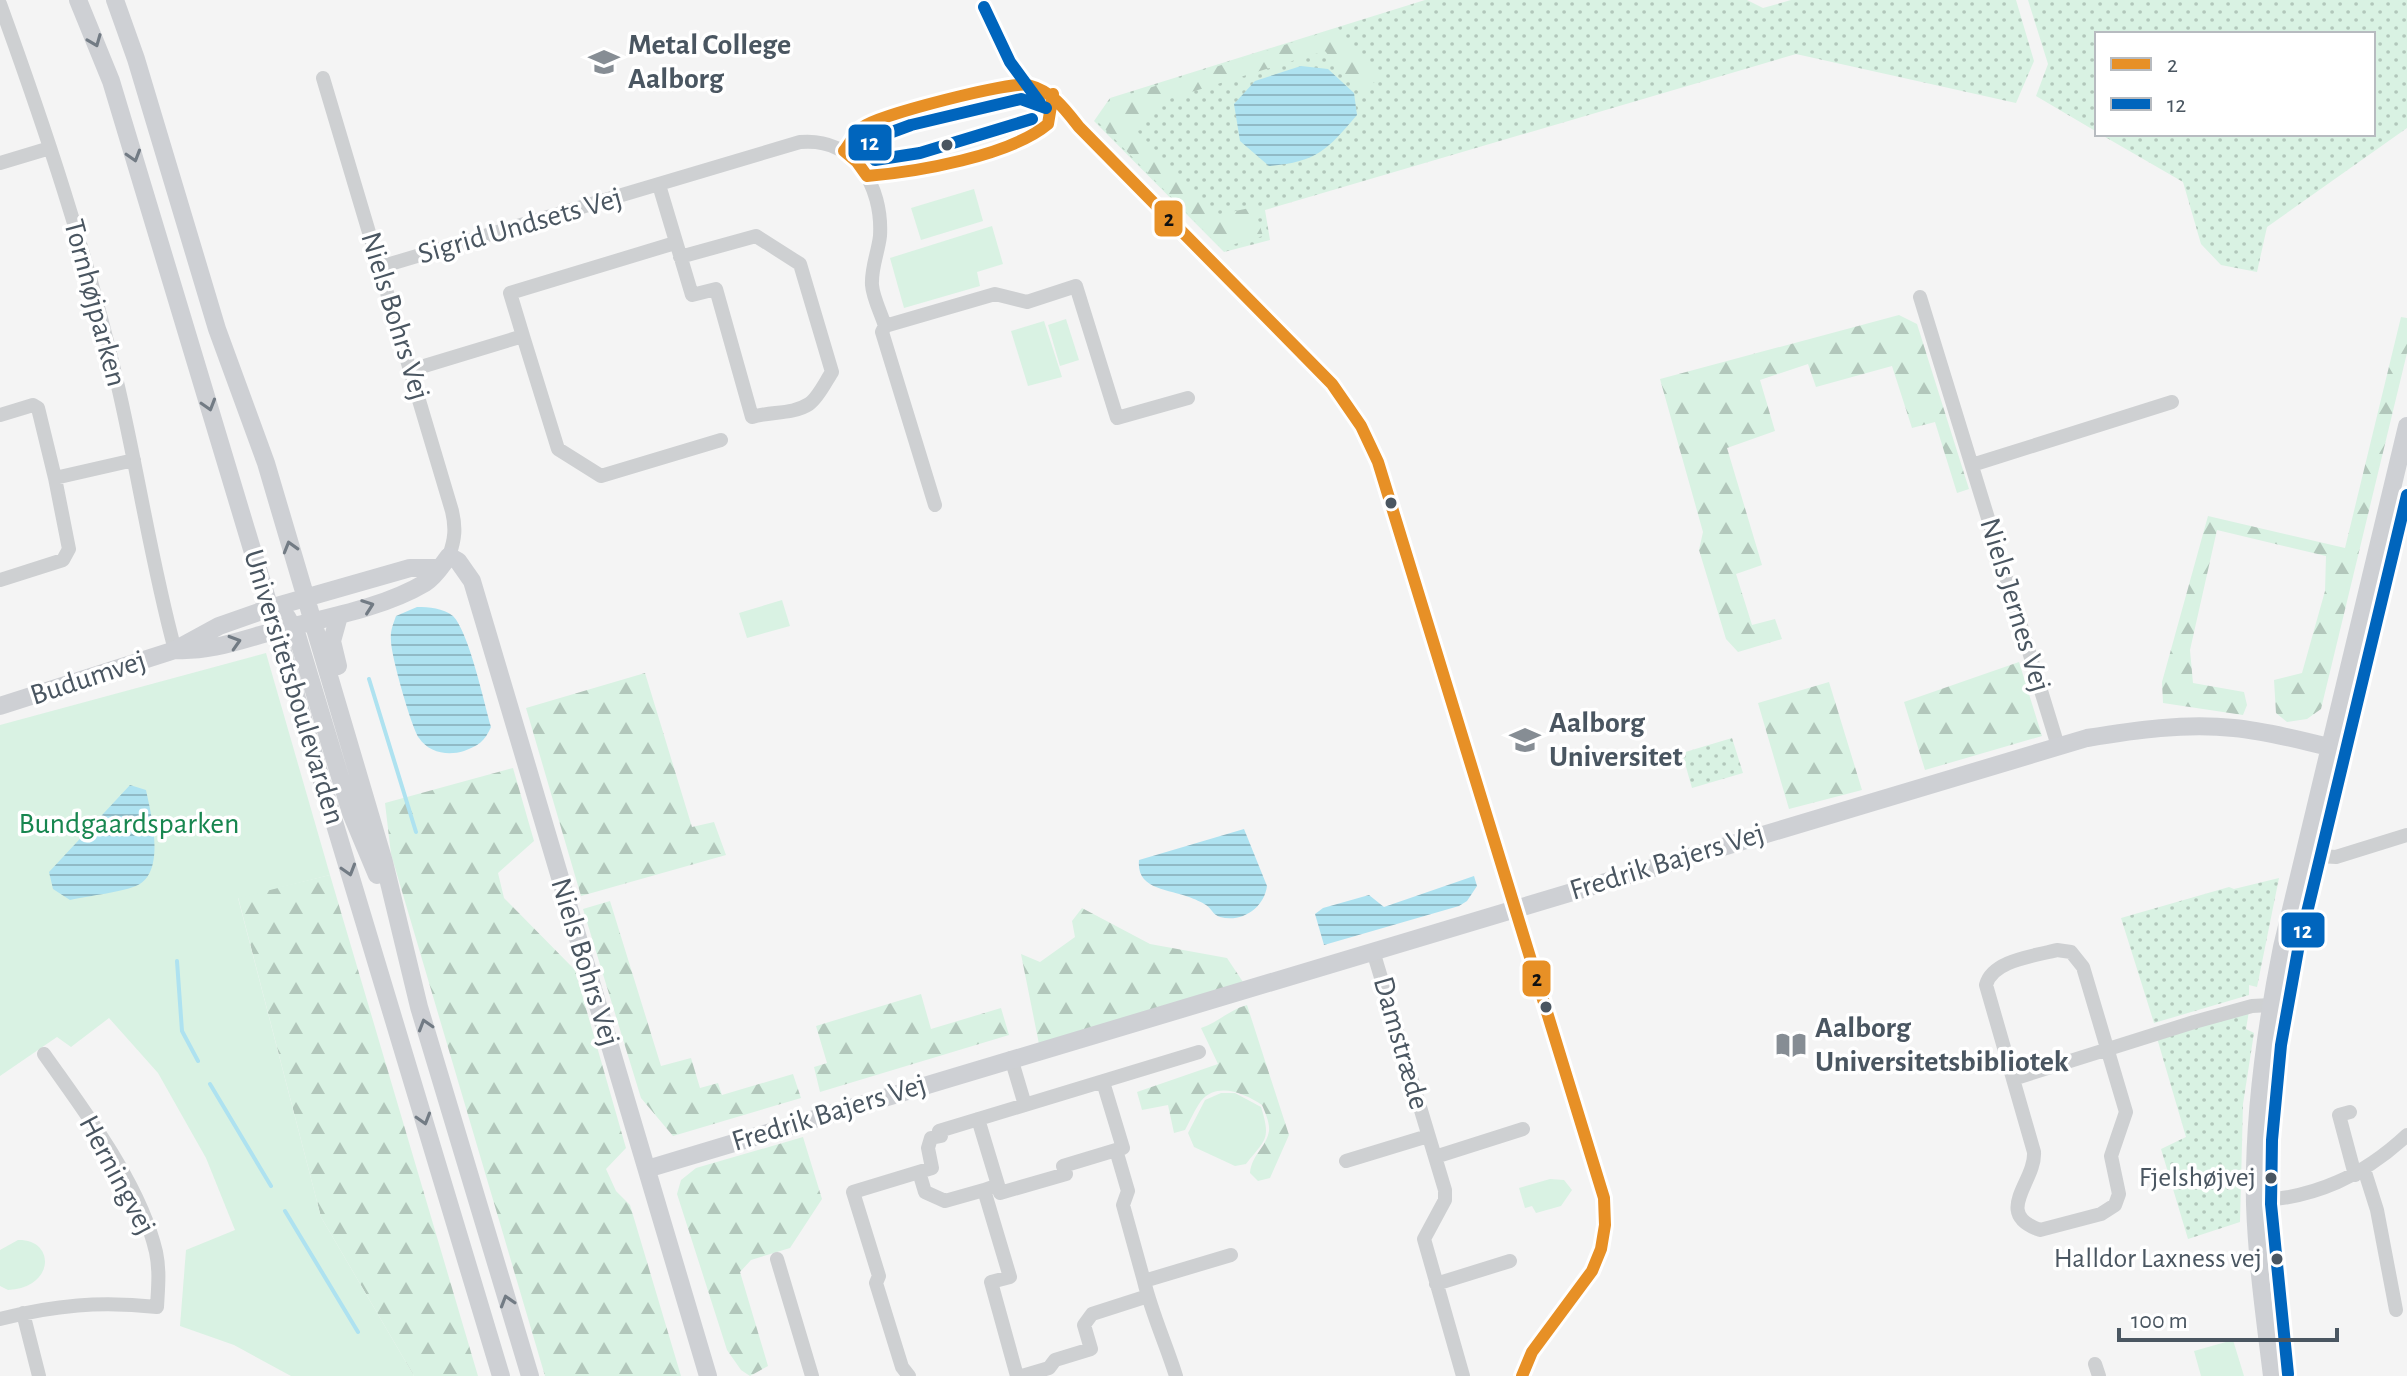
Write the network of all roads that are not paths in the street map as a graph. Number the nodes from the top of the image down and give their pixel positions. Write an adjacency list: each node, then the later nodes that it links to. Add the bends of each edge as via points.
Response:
1 (78, 0): 28 (street, Universitetsboulevarden, one-way to 28, via 111,81)
2 (115, 0): 13 (street, Universitetsboulevarden)
3 (127, 0): 13 (street, via 213,273)
4 (0, 4): 6 (street, Tornhøjparken)
5 (323, 78): 10 (street, Niels Bohrs Vej)
6 (50, 148): 7 (street); 21 (street, Tornhøjparken, via 96,303)
7 (0, 163)
8 (659, 185): 9 (street, Sigrid Undsets Vej); 10 (street, Sigrid Undsets Vej); 12 (street, Sigrid Undsets Vej, via 800,142 834,145 863,169 874,196 880,239 872,288)
9 (677, 250): 9 (street, Sigrid Undsets Vej, via 756,236 800,264 832,372 811,403 752,417 716,289 692,295); 14 (street, Sigrid Undsets Vej, via 510,293)
10 (380, 267): 15 (street, Niels Bohrs Vej)
11 (1920, 297): 22 (street, Niels Jernes Vej)
12 (885, 326): 16 (street, via 995,294 1027,302 1076,286 1117,418); 24 (street, Sigrid Undsets Vej, via 882,332)
13 (217, 329): 27 (street, Universitetsboulevarden, one-way to 13, via 266,463)
14 (523, 336): 15 (street); 20 (street, Sigrid Undsets Vej, via 558,449 601,476)
15 (411, 370): 25 (street, Niels Bohrs Vej, via 456,526)
16 (1188, 398)
17 (2172, 402): 22 (street)
18 (0, 415): 23 (street, via 38,408)
19 (2407, 426): 35 (street)
20 (721, 440)
21 (134, 460): 23 (street); 32 (street, Tornhøjparken)
22 (1972, 465): 34 (street, Niels Jernes Vej)
23 (55, 478): 26 (street, via 69,549 63,560)
24 (935, 505)
25 (445, 562): 27 (street); 29 (street, one-way to 25, via 428,582); 57 (street, Niels Bohrs Vej, via 458,561 472,581)
26 (0, 580)
27 (305, 598): 28 (street); 30 (street, Universitetsboulevarden)
28 (278, 606): 31 (street, Universitetsboulevarden); 32 (street, Budumvej, via 219,626)
29 (339, 616): 30 (street); 38 (street, via 333,648 381,811)
30 (313, 622): 31 (street); 38 (street, Universitetsboulevarden)
31 (285, 628): 32 (street, Budumvej, one-way to 31, via 226,646); 39 (street); 71 (street, Universitetsboulevarden, one-way to 71)
32 (175, 650): 33 (street, Budumvej)
33 (0, 706)
34 (2058, 746): 35 (street, Fredrik Bajers Vej, via 2153,727 2193,726 2235,728); 40 (street, Fredrik Bajers Vej)
35 (2330, 747): 37 (street)
36 (2407, 835): 37 (street, via 2336,857)
37 (2304, 855): 41 (street)
38 (384, 862): 39 (street, Universitetsboulevarden)
39 (400, 935): 72 (street, Universitetsboulevarden, one-way to 39)
40 (1373, 951): 45 (street, Fredrik Bajers Vej); 53 (street, Damstræde)
41 (2271, 1005): 42 (street, via 2252,1006); 61 (street, via 2257,1117)
42 (2109, 1049): 46 (street); 46 (street, via 2083,967 2071,952 2057,950 2001,966 1990,974 1987,994); 46 (street, via 2126,1112 2111,1156 2118,1200 2101,1214 2040,1230 2019,1215 2017,1201 2035,1157)
43 (1199, 1052): 47 (street, Fredrik Bajers Vej)
44 (44, 1054): 68 (street, Herningvej, via 97,1130 141,1211 155,1251 163,1308 87,1303)
45 (1011, 1058): 48 (street); 57 (street, Fredrik Bajers Vej)
46 (2013, 1079)
47 (1103, 1082): 48 (street, Fredrik Bajers Vej); 54 (street, via 1123,1148)
48 (1025, 1105): 50 (street, Fredrik Bajers Vej)
49 (2350, 1112): 59 (street, via 2339,1115)
50 (978, 1119): 58 (street, Fredrik Bajers Vej, via 931,1138 933,1167); 60 (street)
51 (1523, 1129): 55 (street)
52 (2407, 1135): 59 (street)
53 (1428, 1136): 55 (street, Damstræde); 56 (street, Damstræde)
54 (1116, 1150): 60 (street, via 1063,1166 1066,1174 1000,1193); 66 (street, via 1128,1191 1123,1205)
55 (1435, 1157): 65 (street, Damstræde, via 1445,1200 1424,1239)
56 (1346, 1161)
57 (647, 1169): 73 (street, Niels Bohrs Vej)
58 (919, 1172): 60 (street, via 925,1192 945,1201); 75 (street, via 853,1192 879,1276 876,1283)
59 (2359, 1172): 61 (street, via 2315,1193); 67 (street, via 2377,1210)
60 (991, 1187): 76 (street, via 1010,1277 991,1282)
61 (2255, 1201): 79 (street)
62 (1231, 1255): 66 (street)
63 (777, 1259): 74 (street)
64 (1510, 1261): 65 (street)
65 (1436, 1284): 78 (street, Damstræde)
66 (1146, 1289): 76 (street, via 1092,1314 1084,1325 1091,1349); 77 (street)
67 (2399, 1301)
68 (23, 1313): 69 (street, Herningvej); 70 (street)
69 (0, 1319)
70 (39, 1376)
71 (501, 1376)
72 (530, 1376)
73 (708, 1376)
74 (811, 1376)
75 (909, 1376)
76 (1020, 1376)
77 (1176, 1376)
78 (1463, 1376)
79 (2272, 1376)

